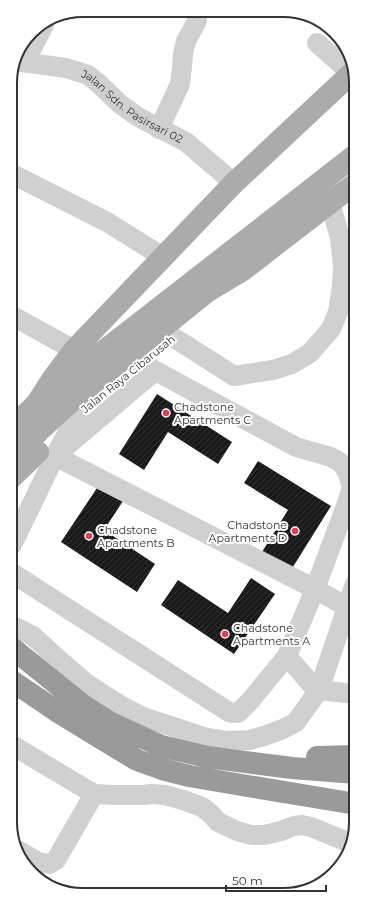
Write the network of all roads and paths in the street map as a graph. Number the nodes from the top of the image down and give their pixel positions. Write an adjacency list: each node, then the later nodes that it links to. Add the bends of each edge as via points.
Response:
1 (197, 21): 8 (street, via 186,41 180,84)
2 (36, 38): 4 (street)
3 (317, 44): 6 (street)
4 (22, 59)
5 (20, 62): 8 (street, Jalan Sdn. Pasirsari 02, via 66,68 88,75 120,104)
6 (347, 68)
7 (348, 76): 11 (main road)
8 (159, 129): 11 (street, Jalan Sdn. Pasirsari 02, via 186,142)
9 (349, 160): 14 (main road, Jalan Raya Cibarusah)
10 (17, 177): 15 (street, via 107,222)
11 (234, 183): 15 (main road)
12 (349, 189): 13 (main road, Jalan Raya Cibarusah)
13 (330, 202): 16 (main road, Jalan Raya Cibarusah); 19 (street, via 340,238 342,286 338,312 331,329 310,353 292,364 273,370 234,376)
14 (234, 250): 17 (main road, Jalan Raya Cibarusah); 22 (main road, Jalan Raya Cibarusah)
15 (163, 257): 20 (main road)
16 (243, 270): 17 (main road, Jalan Raya Cibarusah); 19 (main road, Jalan Raya Cibarusah)
17 (205, 289): 25 (main road, Jalan Raya Cibarusah); 26 (main road, Jalan Raya Cibarusah, via 76,398)
18 (17, 318): 20 (street)
19 (173, 337): 21 (main road, Jalan Raya Cibarusah)
20 (74, 350): 22 (main road)
21 (148, 367): 23 (main road, Jalan Raya Cibarusah); 27 (street); 29 (street, via 296,447 331,457 341,463)
22 (37, 403): 24 (main road, Jalan Raya Cibarusah)
23 (77, 415): 27 (street); 28 (main road, Jalan Raya Cibarusah)
24 (17, 423)
25 (17, 438)
26 (17, 452)
27 (55, 456): 31 (street); 33 (street)
28 (17, 472)
29 (349, 477)
30 (349, 499): 33 (street)
31 (17, 535)
32 (17, 576): 38 (street, via 233,714 250,701)
33 (315, 589): 35 (street); 38 (street)
34 (349, 601): 35 (street)
35 (347, 607): 40 (street)
36 (17, 632): 40 (street, via 33,636 86,683 129,710 208,738 226,741 249,740 283,729 296,722)
37 (17, 634): 44 (highway, via 84,706 111,723 161,746 207,757)
38 (287, 656): 40 (street)
39 (17, 683): 47 (highway, via 104,740 138,760 162,769 189,776)
40 (319, 690): 41 (street)
41 (349, 693)
42 (17, 748): 46 (street)
43 (349, 756): 44 (highway, via 305,758)
44 (265, 764): 45 (highway)
45 (349, 772)
46 (94, 794): 48 (street, via 166,795 202,807 218,822 251,835 265,835 302,825); 49 (street, via 56,860 49,864 38,862)
47 (349, 803)
48 (346, 841)
49 (26, 855)

